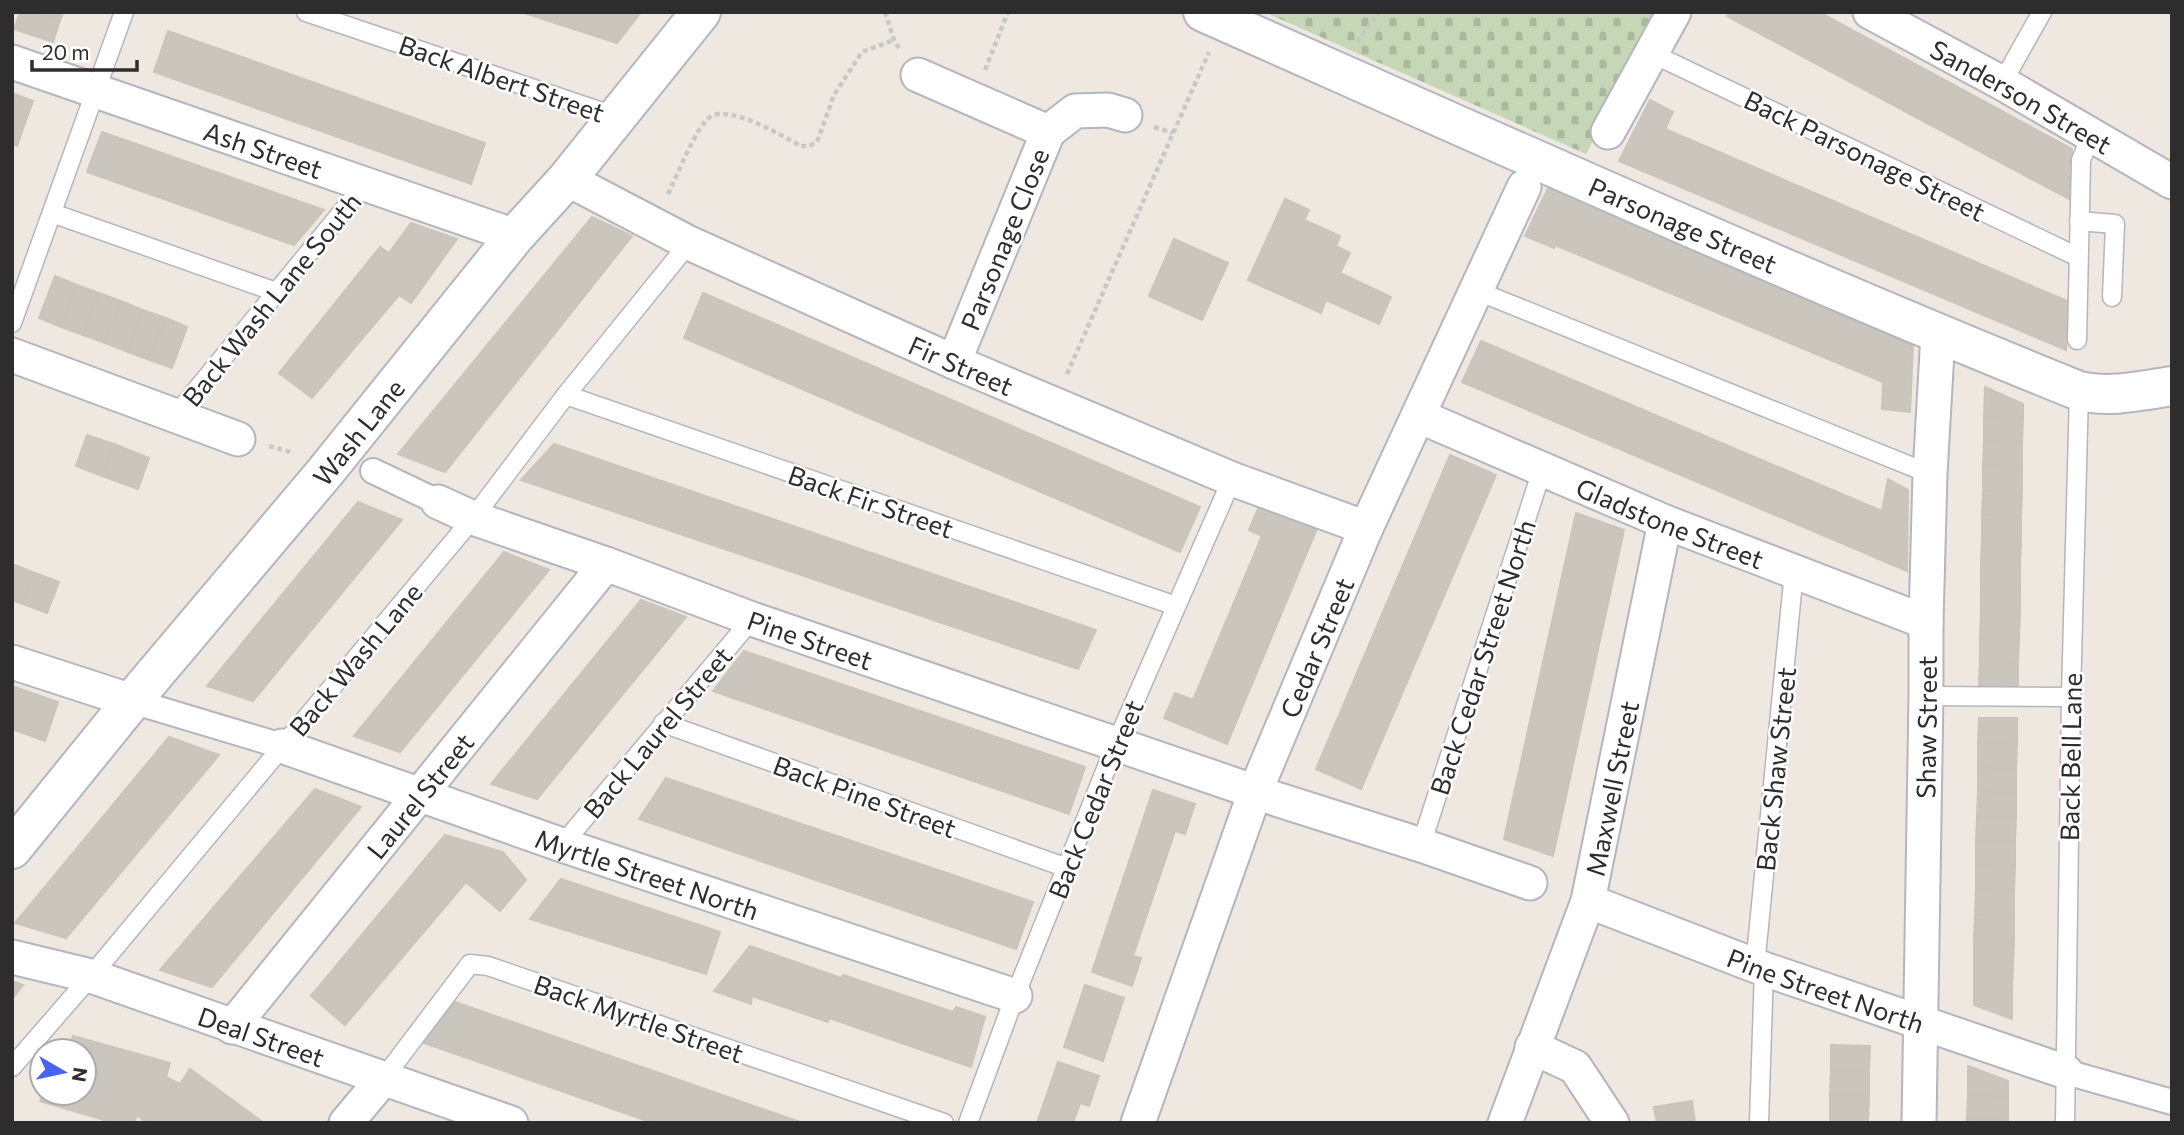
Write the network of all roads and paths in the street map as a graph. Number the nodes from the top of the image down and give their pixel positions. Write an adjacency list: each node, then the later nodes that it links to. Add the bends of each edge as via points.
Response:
1 (124, 12): 14 (lane)
2 (306, 12): 17 (lane, Back Albert Street)
3 (701, 12): 17 (main road, Wash Lane)
4 (1008, 12): 15 (path)
5 (1674, 12): 10 (street)
6 (1870, 12): 13 (street, Sanderson Street)
7 (2042, 12): 13 (lane)
8 (1213, 17): 35 (main road, Parsonage Street); 42 (path)
9 (894, 40): 27 (path, via 862,52 834,95 817,142 809,146 738,116 723,113 710,117 700,128)
10 (1651, 54): 19 (street); 30 (lane, Back Parsonage Street)
11 (12, 62): 14 (street, Ash Street)
12 (918, 75): 15 (street, Parsonage Close)
13 (2002, 83): 20 (street, Sanderson Street)
14 (96, 90): 23 (street, Ash Street); 25 (lane)
15 (973, 99): 18 (street, Parsonage Close)
16 (1125, 115): 18 (street, via 1108,110 1075,111)
17 (617, 117): 21 (main road, Wash Lane)
18 (1048, 132): 38 (street, Parsonage Close)
19 (1608, 132)
20 (2092, 134): 22 (street, Sanderson Street); 26 (lane, via 2081,160)
21 (566, 180): 27 (street, Fir Street); 28 (main road, Wash Lane)
22 (2172, 182)
23 (365, 184): 28 (street, Ash Street); 32 (lane, Back Wash Lane South)
24 (1524, 187): 31 (street, Cedar Street)
25 (52, 213): 32 (lane); 34 (lane)
26 (2079, 221): 30 (lane); 33 (lane, via 2115,224)
27 (653, 224): 29 (street, Fir Street)
28 (515, 236): 62 (main road, Wash Lane, via 326,471)
29 (689, 243): 38 (street, Fir Street); 41 (lane, Back Wash Lane)
30 (2078, 257): 36 (lane)
31 (1475, 290): 44 (street, Cedar Street); 48 (lane)
32 (276, 292): 43 (lane, Back Wash Lane South)
33 (2112, 297)
34 (12, 323)
35 (1938, 334): 40 (main road, Parsonage Street); 48 (street, Shaw Street)
36 (2077, 340)
37 (12, 355): 43 (street)
38 (954, 362): 42 (street, Fir Street)
39 (2172, 386): 40 (main road, Parsonage Street, via 2095,394)
40 (2079, 391): 61 (lane, Back Bell Lane)
41 (566, 395): 51 (lane, Back Wash Lane); 56 (lane, Back Fir Street)
42 (1054, 404): 49 (street, Fir Street)
43 (176, 415): 45 (street)
44 (1419, 416): 46 (street, Gladstone Street); 53 (street, Cedar Street)
45 (238, 439)
46 (1542, 470): 52 (street, Gladstone Street); 69 (lane, Back Cedar Street North)
47 (373, 471): 50 (street, Pine Street)
48 (1930, 474): 58 (street, Shaw Street)
49 (1232, 479): 53 (street, Fir Street); 56 (lane, Back Cedar Street)
50 (438, 502): 51 (street, Pine Street)
51 (473, 518): 54 (street, Pine Street); 65 (lane, Back Wash Lane)
52 (1665, 522): 55 (street, Gladstone Street); 73 (street, Maxwell Street)
53 (1366, 528): 66 (street, Cedar Street)
54 (606, 564): 57 (street, Pine Street); 67 (street, Laurel Street)
55 (1794, 572): 58 (street, Gladstone Street); 75 (lane, Back Shaw Street)
56 (1176, 606): 64 (lane, Back Cedar Street)
57 (752, 619): 63 (lane, Back Laurel Street); 64 (street, Pine Street)
58 (1926, 622): 60 (street, Shaw Street)
59 (12, 662): 62 (street)
60 (1926, 696): 61 (lane); 78 (street, Shaw Street)
61 (2071, 697): 82 (lane, Back Bell Lane)
62 (132, 701): 65 (street); 70 (main road, Wash Lane)
63 (663, 723): 68 (lane, Back Laurel Street); 71 (lane, Back Pine Street)
64 (1116, 744): 66 (street, Pine Street); 71 (lane, Back Cedar Street)
65 (282, 746): 67 (street, Myrtle Street North); 76 (lane, Back Wash Lane)
66 (1255, 792): 69 (street); 89 (street, Cedar Street)
67 (419, 794): 68 (street, Myrtle Street North); 79 (street, Laurel Street)
68 (562, 845): 77 (street, Myrtle Street North)
69 (1421, 845): 72 (street)
70 (12, 849)
71 (1067, 868): 77 (lane, Back Cedar Street)
72 (1530, 883)
73 (1588, 901): 75 (street, Pine Street North); 80 (street, Maxwell Street)
74 (12, 957): 76 (street, Deal Street)
75 (1760, 968): 78 (street, Pine Street North); 92 (lane, Back Shaw Street)
76 (91, 976): 79 (street, Deal Street); 81 (lane, Back Wash Lane)
77 (1015, 996): 88 (lane, Back Cedar Street)
78 (1922, 1025): 82 (street, Pine Street North); 93 (street, Shaw Street)
79 (233, 1027): 83 (street, Deal Street)
80 (1532, 1047): 90 (street, Maxwell Street); 91 (street, via 1575,1068)
81 (12, 1067)
82 (2066, 1072): 84 (street); 94 (lane, Back Bell Lane)
83 (383, 1079): 85 (street); 86 (street, Deal Street); 87 (lane, Back Myrtle Street, via 470,964 488,965)
84 (2172, 1102)
85 (346, 1123)
86 (511, 1123)
87 (944, 1123)
88 (968, 1123)
89 (1138, 1123)
90 (1505, 1123)
91 (1612, 1123)
92 (1759, 1123)
93 (1920, 1123)
94 (2065, 1123)

